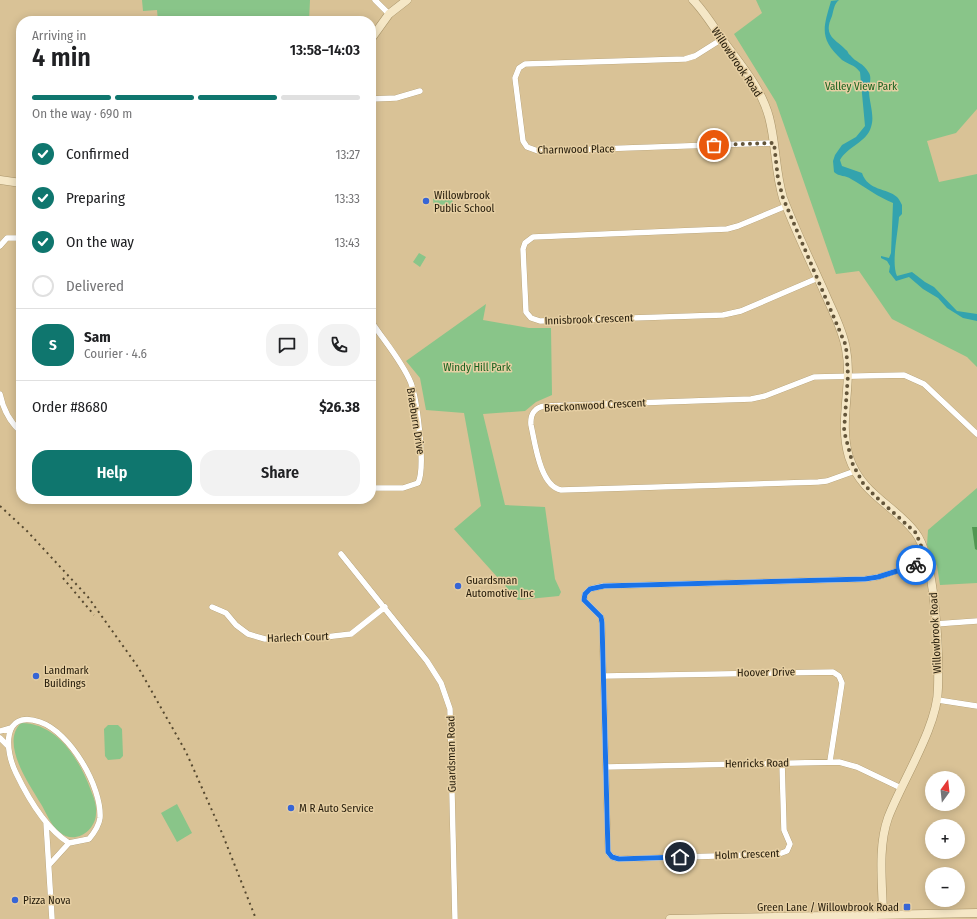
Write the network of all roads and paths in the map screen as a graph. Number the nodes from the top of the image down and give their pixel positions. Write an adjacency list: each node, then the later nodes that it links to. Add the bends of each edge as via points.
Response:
1 (375, 0): 4 (street)
2 (407, 0): 4 (street)
3 (693, 0): 6 (street, Willowbrook Road)
4 (389, 14): 5 (street)
5 (376, 32)
6 (722, 39): 9 (street, Willowbrook Road, via 761,96 769,117); 9 (street, Charnwood Place, via 695,56 685,59 525,64 519,68 515,78 522,141 527,147 538,151)
7 (420, 91): 8 (street, via 396,98)
8 (376, 99)
9 (774, 143): 12 (street, Willowbrook Road, via 778,179)
10 (0, 180): 11 (street)
11 (16, 182)
12 (786, 206): 15 (street, Willowbrook Road); 15 (street, Innisbrook Crescent, via 727,229 533,237 525,243 523,249 526,312 531,318 540,321 723,315 741,311)
13 (16, 238): 14 (street, via 7,238)
14 (0, 246)
15 (818, 278): 17 (street, Willowbrook Road, via 844,339)
16 (376, 328): 22 (street, Braeburn Drive, via 411,384 422,457 418,483 403,488)
17 (848, 375): 20 (street, Breckonwood Crescent, via 893,374 915,378 927,386); 21 (street, Willowbrook Road, via 844,431); 21 (street, Breckonwood Crescent, via 814,377 752,399 545,406 534,411 530,421 546,479 552,487 561,490 818,482)
18 (0, 394): 19 (street, via 5,412)
19 (16, 427)
20 (977, 434)
21 (855, 471): 24 (street, Willowbrook Road, via 874,495 916,533)
22 (376, 488)
23 (341, 554): 25 (street, Guardsman Road)
24 (927, 561): 28 (street, Willowbrook Road, via 932,582); 29 (street, Holm Crescent, via 865,579 604,586 590,589 584,600 601,617)
25 (385, 606): 26 (street, Harlech Court, via 351,634 265,639 248,634 226,613); 46 (street, Guardsman Road, via 436,675 450,709)
26 (212, 608)
27 (977, 621): 28 (street)
28 (935, 624): 30 (street, Willowbrook Road)
29 (604, 676): 36 (street, Hoover Drive, via 833,672 839,676 842,683); 38 (street, Holm Crescent)
30 (938, 700): 31 (street); 39 (street, Willowbrook Road, via 932,720)
31 (977, 706)
32 (11, 728): 33 (street); 35 (street); 41 (street, via 24,720 40,722 50,727 69,743 91,779 97,798 99,825 89,839)
33 (0, 731)
34 (0, 738): 35 (street)
35 (8, 746): 40 (street, via 13,768)
36 (830, 761): 37 (street, Henricks Road); 39 (street, Henricks Road, via 857,767)
37 (782, 763): 38 (street, Henricks Road); 38 (street, Holm Crescent, via 784,830 790,844 787,851 779,854 619,859 612,857 608,852)
38 (606, 767)
39 (901, 788): 44 (street, Willowbrook Road, via 882,843)
40 (46, 822): 41 (street); 42 (street)
41 (68, 843): 42 (street)
42 (49, 862): 45 (street)
43 (977, 913): 44 (street)
44 (883, 917): 47 (street)
45 (52, 919)
46 (455, 919)
47 (670, 919)

